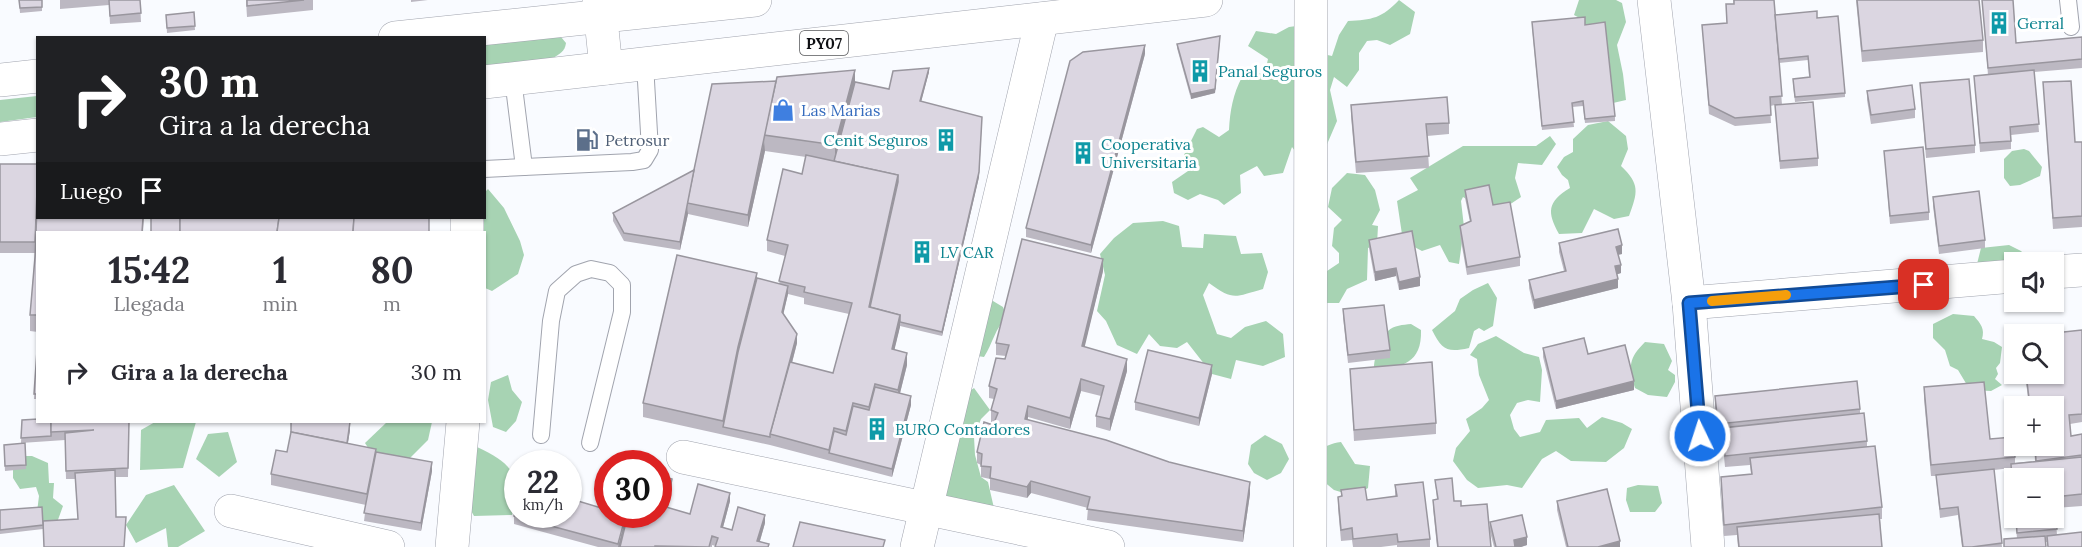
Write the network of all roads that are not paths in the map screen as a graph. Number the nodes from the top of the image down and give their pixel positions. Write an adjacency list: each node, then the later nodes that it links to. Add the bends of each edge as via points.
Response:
1 (756, 0): 6 (street)
2 (1206, 0): 7 (street, PY07)
3 (1311, 0): 33 (street)
4 (1654, 0): 22 (street)
5 (2068, 0): 8 (lane)
6 (600, 8): 9 (street); 11 (street)
7 (1042, 19): 10 (street, PY07); 27 (street)
8 (2072, 27)
9 (409, 36)
10 (645, 64): 11 (street, PY07); 17 (lane, via 650,150 644,160)
11 (606, 68): 14 (street, PY07)
12 (36, 76): 13 (street)
13 (0, 80)
14 (499, 80): 17 (lane)
15 (36, 135): 16 (street)
16 (0, 139)
17 (524, 167): 18 (lane)
18 (486, 169)
19 (2082, 270): 20 (street)
20 (2064, 271)
21 (2004, 277): 22 (street)
22 (1689, 303): 34 (street)
23 (463, 423): 30 (street)
24 (541, 435): 25 (lane, via 557,291 576,274 591,269 610,273 622,285 622,312)
25 (590, 443)
26 (683, 457): 27 (street)
27 (926, 509): 31 (street); 32 (street)
28 (231, 511): 29 (street)
29 (388, 547)
30 (452, 547)
31 (917, 547)
32 (1108, 547)
33 (1310, 547)
34 (1708, 547)

